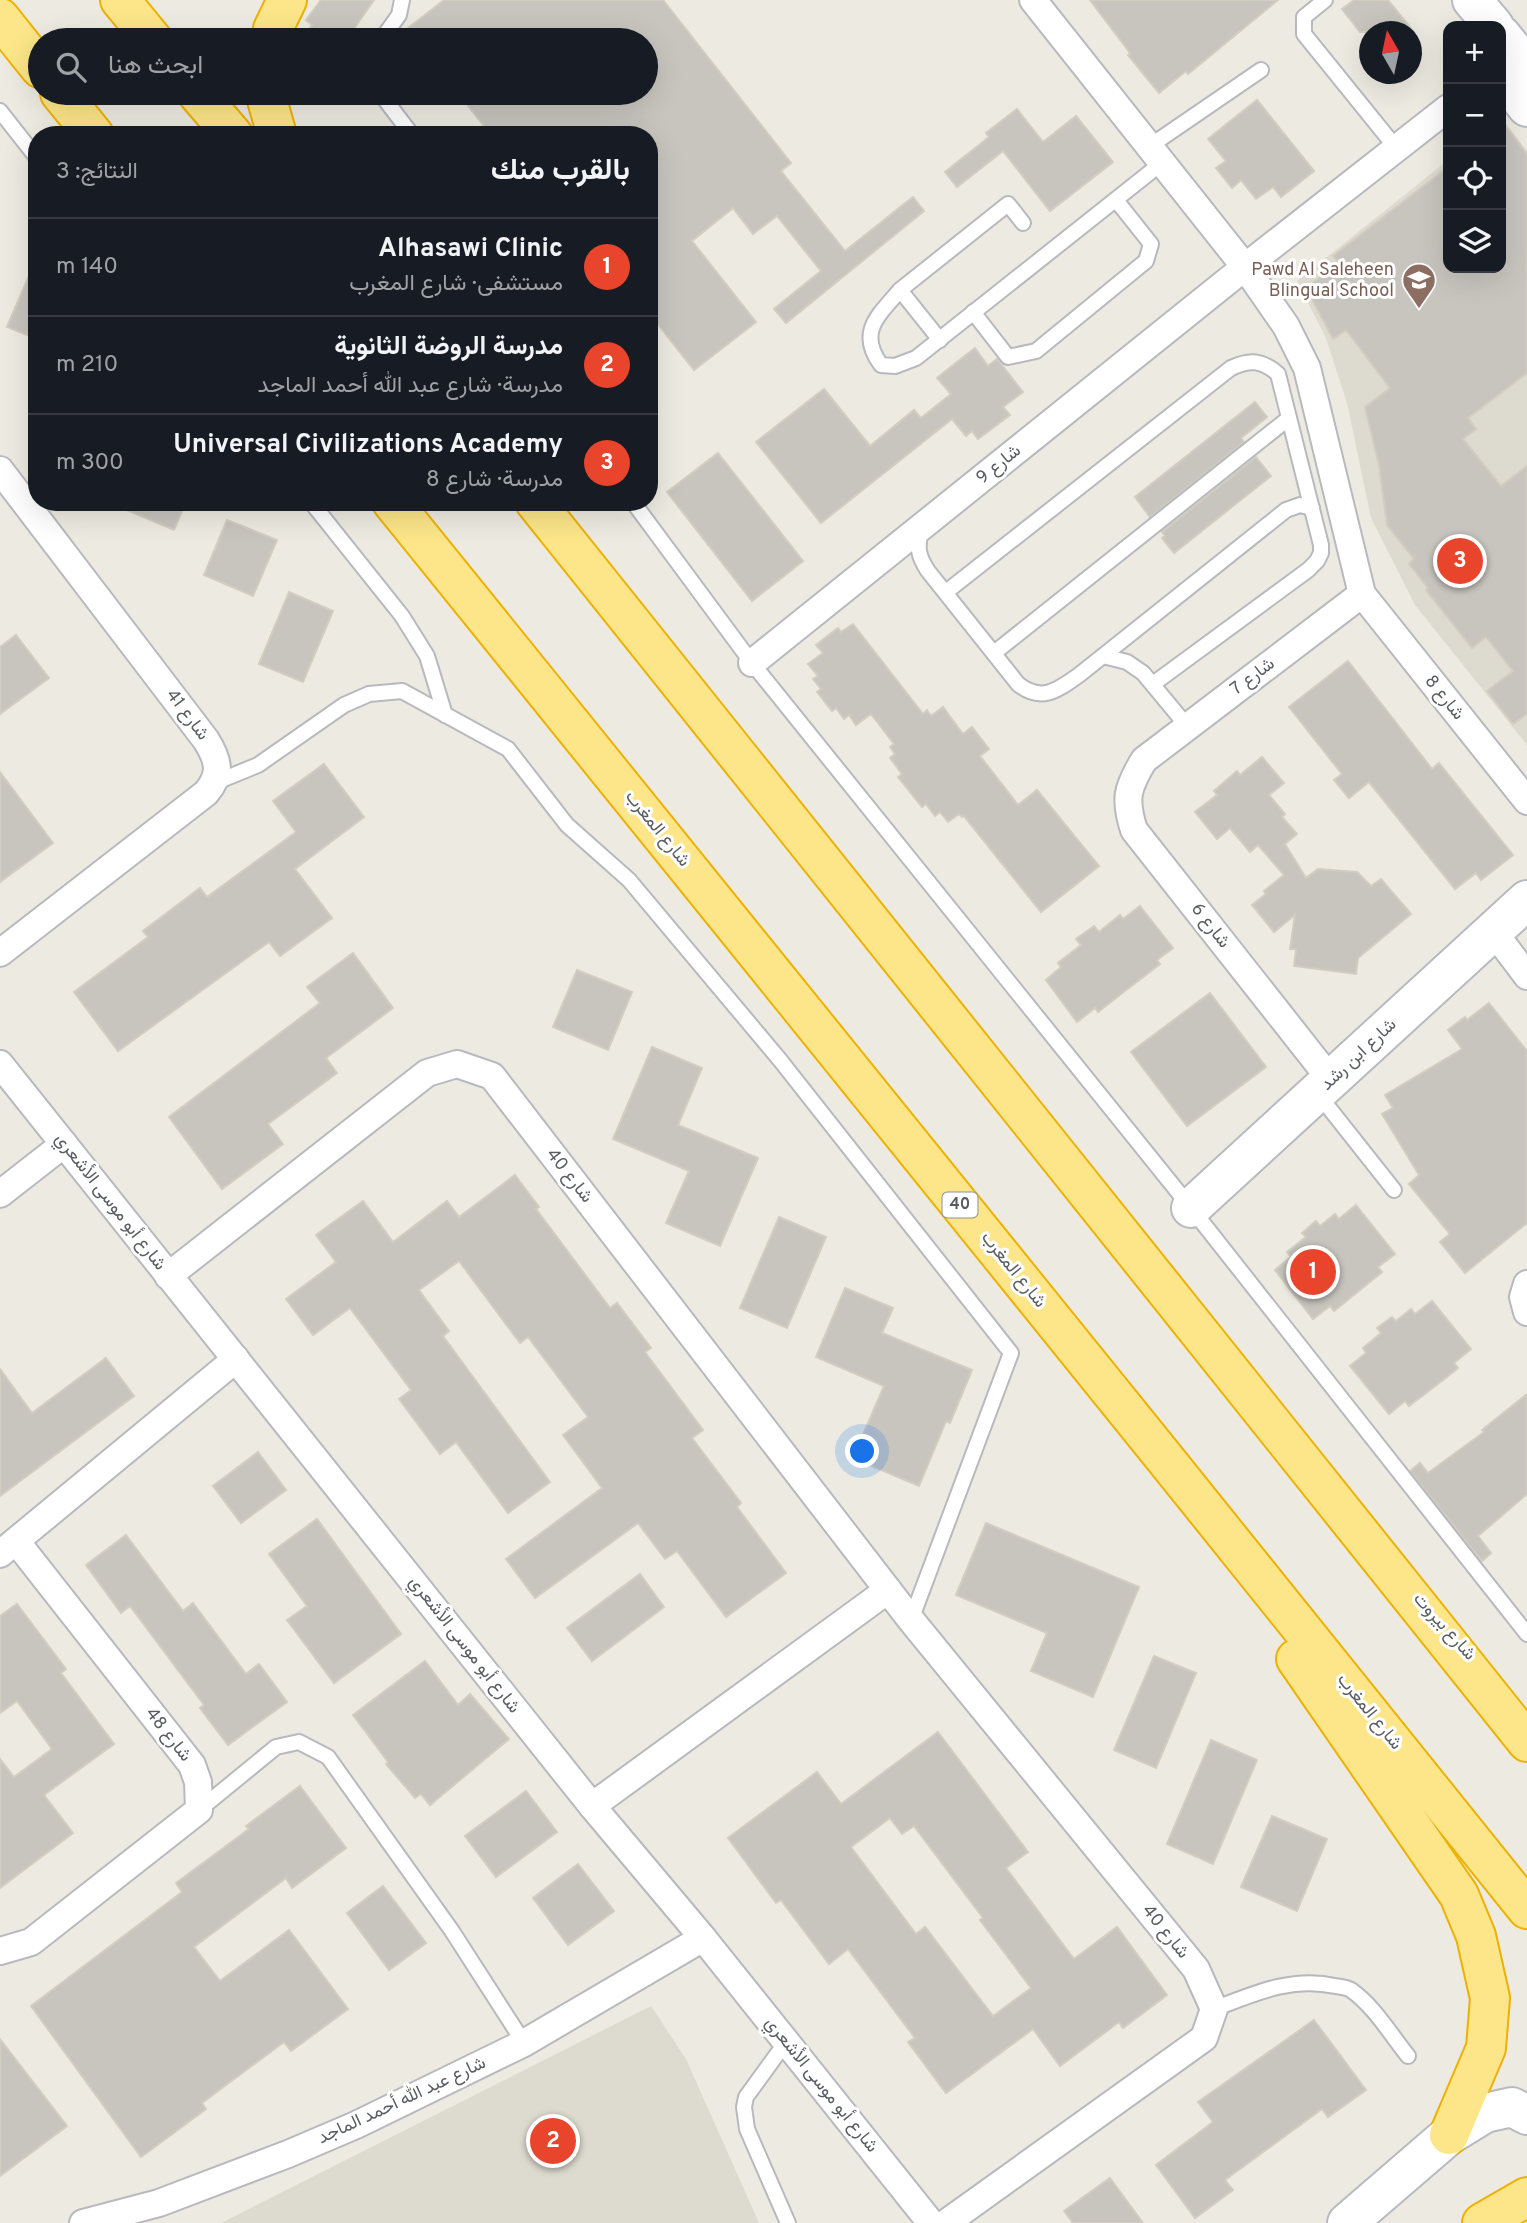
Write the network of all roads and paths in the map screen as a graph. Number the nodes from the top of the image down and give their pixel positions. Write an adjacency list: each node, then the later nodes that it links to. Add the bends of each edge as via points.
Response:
1 (287, 0): 10 (highway)
2 (402, 0): 11 (lane)
3 (1033, 0): 28 (street)
4 (1325, 0): 27 (lane, via 1304,17 1304,34)
5 (1441, 0): 8 (street)
6 (1472, 0): 9 (street)
7 (0, 18): 12 (highway)
8 (1458, 21)
9 (1490, 21)
10 (273, 28)
11 (390, 28)
12 (28, 53)
13 (1509, 59): 19 (street)
14 (1261, 70): 28 (lane)
15 (70, 105): 22 (highway)
16 (207, 105): 23 (highway)
17 (268, 105): 24 (highway)
18 (389, 105): 25 (lane)
19 (1527, 107)
20 (0, 111): 26 (lane)
21 (1443, 112): 27 (street, شارع 9)
22 (87, 126)
23 (225, 126)
24 (274, 126)
25 (405, 126)
26 (28, 147)
27 (1397, 149): 31 (street, شارع 9)
28 (1157, 154): 29 (lane); 31 (street)
29 (1116, 200): 33 (lane); 33 (lane, via 1151,244 1146,261 1036,351 1009,357)
30 (1023, 223): 32 (lane, via 1008,204)
31 (1245, 267): 44 (street, شارع 9); 46 (street, via 1286,326 1307,368)
32 (900, 290): 34 (lane); 34 (lane, via 869,334 872,352 881,365 895,366 916,358)
33 (973, 312): 34 (lane)
34 (940, 340)
35 (1289, 418): 38 (lane); 45 (lane, via 1278,374 1270,367 1254,361 1231,368); 47 (lane)
36 (0, 470): 37 (street, شارع 41)
37 (28, 507)
38 (1312, 508): 48 (lane, via 1300,505 1286,510); 50 (lane, via 1321,545 1317,561)
39 (31, 511): 54 (street, شارع 41, via 206,740 218,768)
40 (318, 511): 51 (lane, via 427,656)
41 (399, 511): 70 (highway, شارع المغرب / 40)
42 (542, 511): 71 (highway)
43 (640, 511): 49 (lane)
44 (922, 526): 45 (lane, via 918,552); 49 (street, شارع 9)
45 (946, 592): 47 (lane)
46 (1362, 594): 52 (street, شارع 7); 55 (street, شارع 8)
47 (994, 653): 48 (lane, via 1018,684 1038,694 1053,692)
48 (1103, 656): 50 (lane, via 1137,667)
49 (752, 663): 65 (lane)
50 (1153, 684): 52 (lane)
51 (445, 715): 54 (lane, via 401,691 369,694 344,705 258,765); 74 (lane, via 508,749 567,825 629,880 780,1060 1011,1353)
52 (1187, 726): 53 (street, شارع 7)
53 (1144, 760): 61 (street, شارع 6, via 1130,783 1127,809 1134,830)
54 (214, 783): 58 (street)
55 (1527, 801)
56 (1527, 901): 57 (street, شارع ابن رشد)
57 (1493, 931): 59 (street); 61 (street, شارع ابن رشد)
58 (0, 953)
59 (1527, 976)
60 (0, 1064): 62 (street, شارع أبو موسى الأشعري)
61 (1324, 1086): 63 (lane); 65 (street, شارع ابن رشد)
62 (64, 1144): 64 (street); 66 (street, شارع أبو موسى الأشعري)
63 (1394, 1190)
64 (0, 1194)
65 (1191, 1208): 75 (lane)
66 (168, 1276): 69 (street, شارع أبو موسى الأشعري); 73 (street, شارع 40, via 427,1073 457,1064 492,1076)
67 (1527, 1284): 68 (street, via 1523,1297)
68 (1527, 1312)
69 (236, 1359): 72 (street, شارع 48); 78 (street, شارع أبو موسى الأشعري)
70 (1158, 1450): 80 (highway, شارع المغرب / 40); 88 (highway, via 1460,1895 1476,1936 1490,1998 1486,2048)
71 (1360, 1533): 76 (street, شارع بيروت); 77 (highway)
72 (8, 1547): 79 (street, شارع 48, via 192,1765)
73 (888, 1590): 74 (street, شارع 40); 78 (street)
74 (911, 1620): 83 (street, شارع 40, via 1196,1969)
75 (1527, 1634)
76 (1527, 1720)
77 (1527, 1742)
78 (592, 1806): 81 (street, شارع أبو موسى الأشعري)
79 (199, 1810): 82 (street, via 30,1942); 85 (lane, via 276,1747 299,1742 328,1756 452,1931)
80 (1527, 1909)
81 (703, 1938): 84 (street, شارع أبو موسى الأشعري); 85 (street, شارع عبد الله أحمد الماجد)
82 (0, 1951)
83 (1214, 2009): 86 (lane, via 1291,1983 1320,1982 1349,1989); 95 (street, via 1204,2038)
84 (786, 2042): 93 (lane, via 746,2097 744,2120); 94 (street, شارع أبو موسى الأشعري)
85 (524, 2043): 91 (street, شارع عبد الله أحمد الماجد)
86 (1408, 2056)
87 (1527, 2115): 88 (street, via 1512,2107 1485,2113)
88 (1449, 2135): 96 (street)
89 (1527, 2177): 97 (street)
90 (1527, 2197): 98 (highway)
91 (162, 2213): 92 (street, شارع عبد الله أحمد الماجد)
92 (83, 2223)
93 (788, 2223)
94 (932, 2223)
95 (946, 2223)
96 (1347, 2223)
97 (1477, 2223)
98 (1482, 2223)

